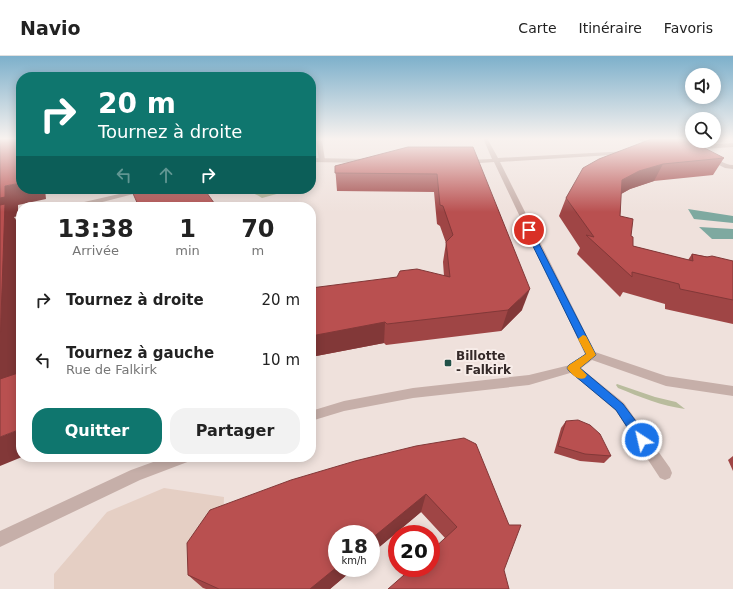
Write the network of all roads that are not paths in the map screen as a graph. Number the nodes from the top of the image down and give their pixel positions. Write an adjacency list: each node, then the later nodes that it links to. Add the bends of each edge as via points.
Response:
1 (496, 163): 8 (street)
2 (718, 163): 3 (street)
3 (733, 167)
4 (129, 194): 5 (street)
5 (97, 202)
6 (16, 221): 7 (street)
7 (0, 224)
8 (591, 355): 9 (street); 10 (street, via 666,381)
9 (572, 368): 11 (street, via 529,380 413,393 344,406); 13 (street, via 620,407)
10 (733, 391)
11 (316, 414)
12 (171, 462): 14 (street, via 136,475)
13 (666, 473)
14 (0, 539)

